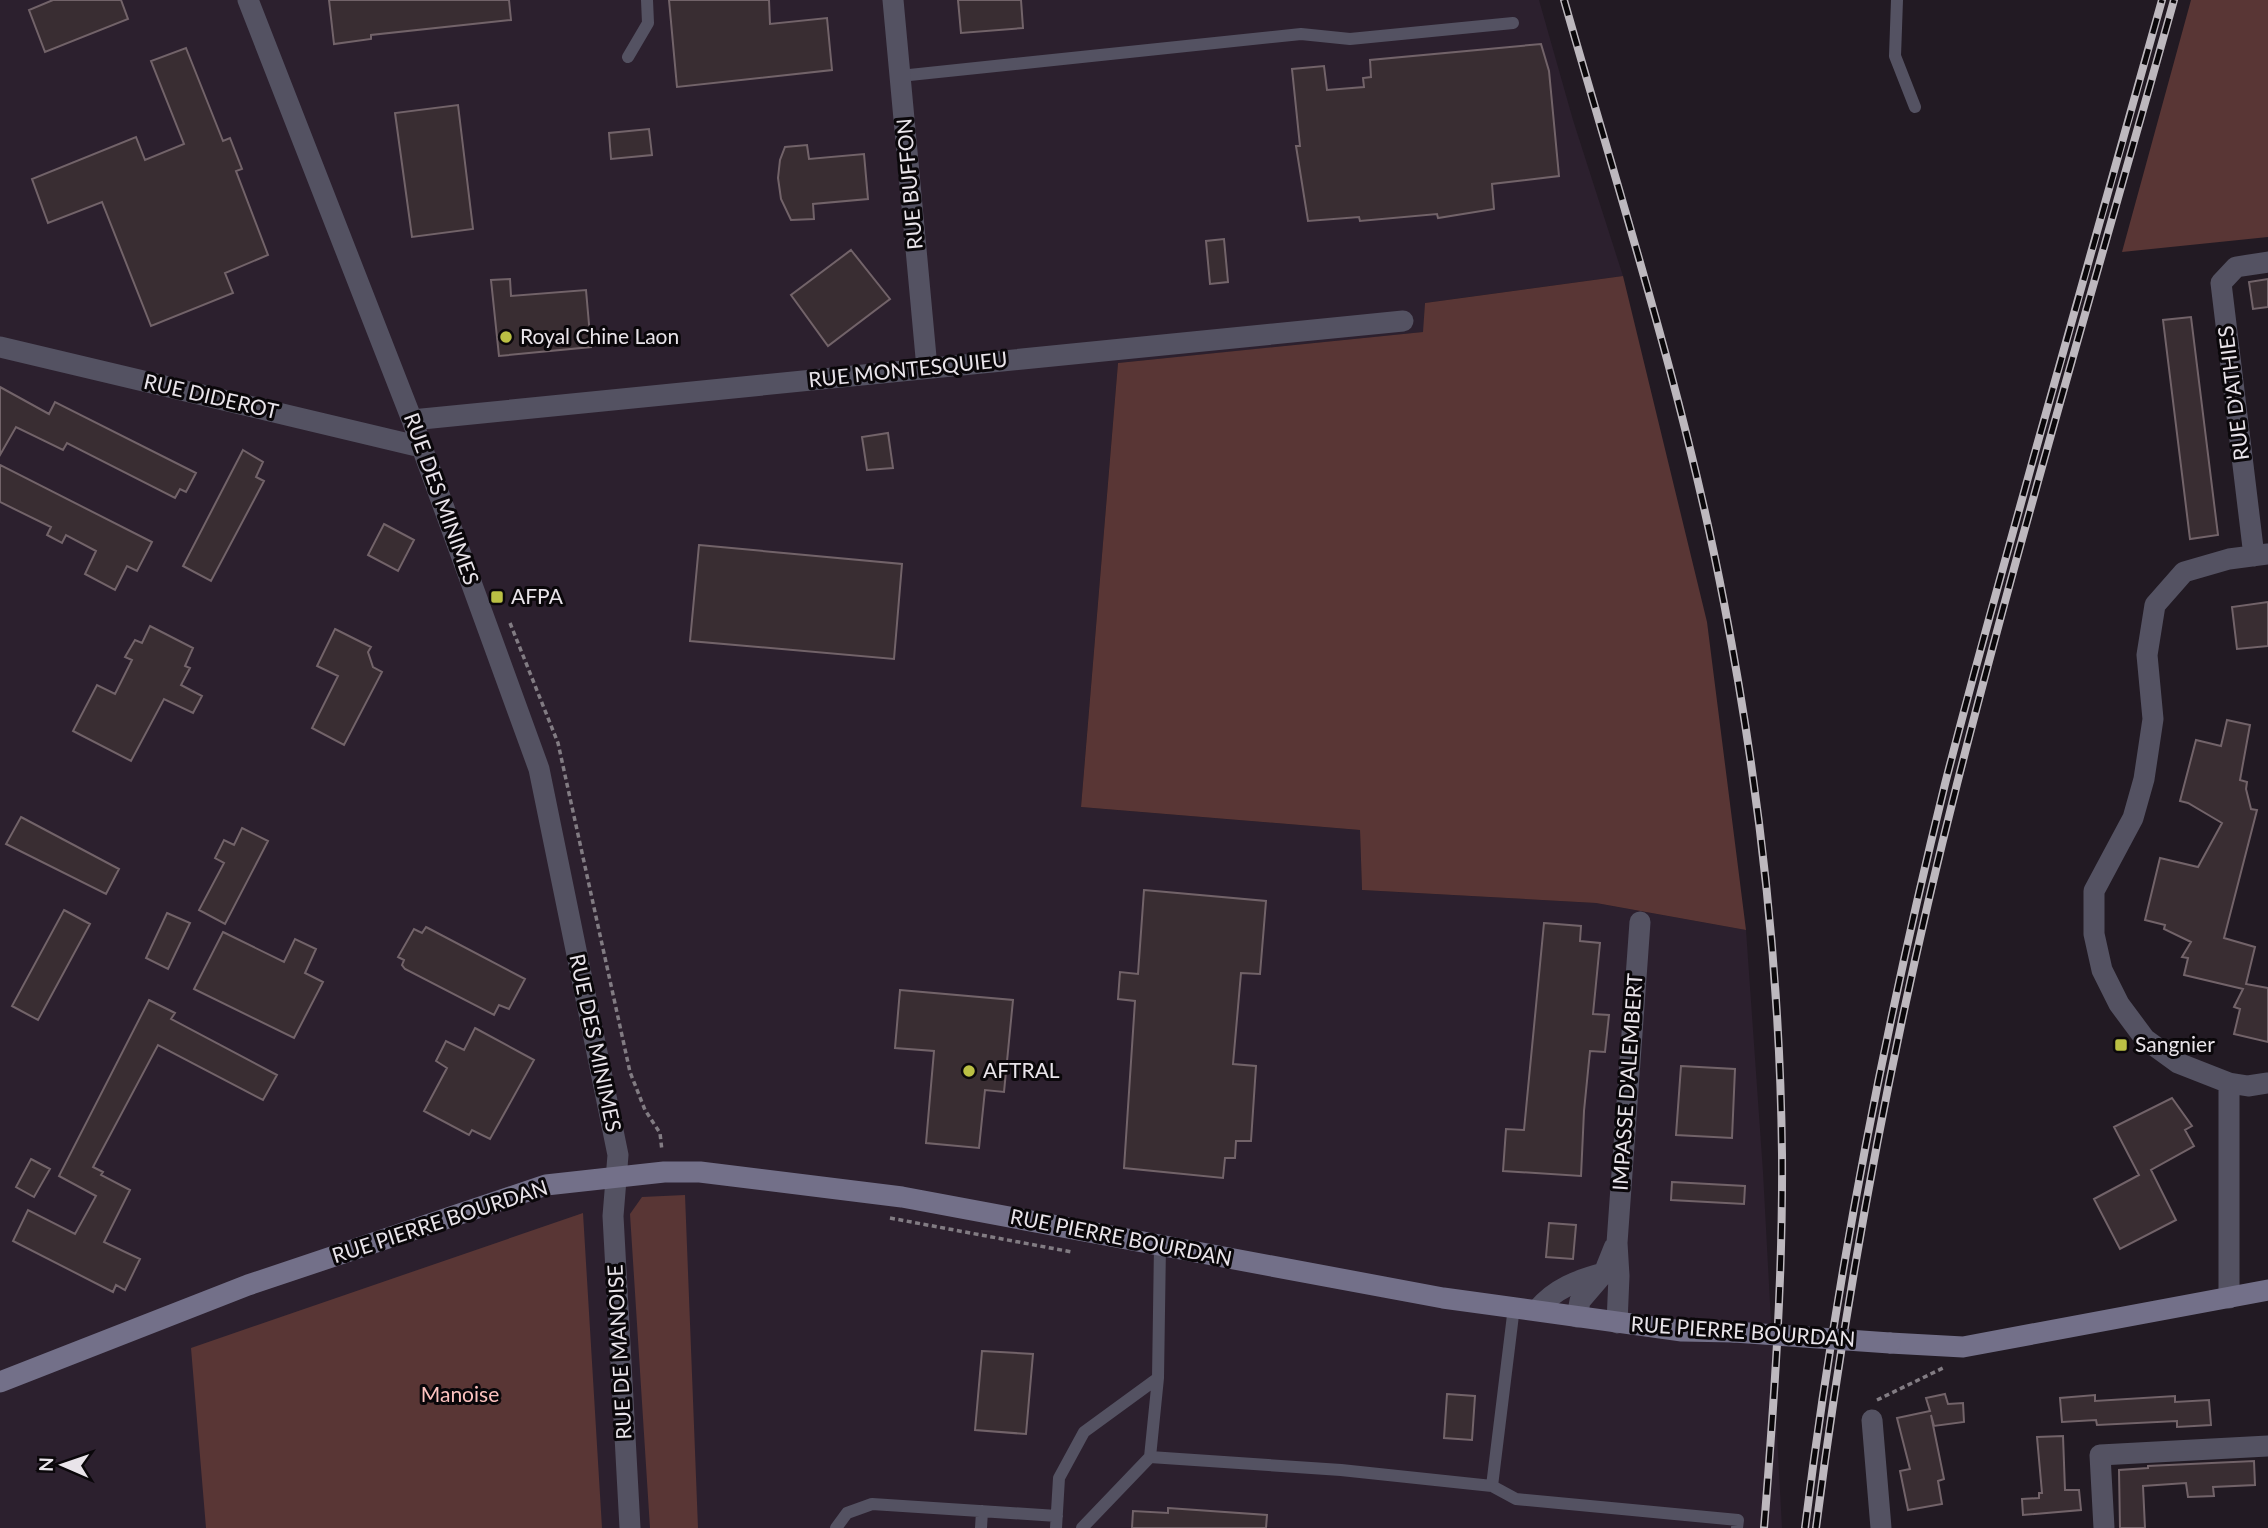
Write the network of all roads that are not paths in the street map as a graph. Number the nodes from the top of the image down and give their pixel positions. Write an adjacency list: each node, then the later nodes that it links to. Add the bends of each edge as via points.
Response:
1 (248, 0): 13 (street, RUE DES MINIMES)
2 (647, 0): 6 (lane, via 648,23)
3 (892, 0): 7 (street, RUE BUFFON)
4 (1897, 0): 8 (lane, via 1895,56)
5 (1513, 23): 7 (lane, via 1350,39 1301,34)
6 (628, 57)
7 (900, 76): 12 (street, RUE BUFFON)
8 (1916, 107)
9 (2268, 262): 15 (street, RUE D'ATHIES, via 2236,267 2221,283)
10 (1403, 321): 12 (street, RUE MONTESQUIEU)
11 (0, 347): 14 (street, RUE DIDEROT)
12 (927, 368): 13 (street, RUE MONTESQUIEU)
13 (412, 420): 14 (street, RUE DES MINIMES)
14 (421, 447): 19 (street, RUE DES MINIMES, via 539,769 618,1155)
15 (2261, 555): 17 (street, via 2184,572 2155,606 2147,655 2153,719 2144,779 2133,818 2094,891 2094,934 2102,970 2119,1004 2145,1039 2178,1063)
16 (1640, 922): 20 (street, IMPASSE D'ALEMBERT)
17 (2229, 1083): 18 (street); 24 (street)
18 (2268, 1083)
19 (616, 1177): 21 (street, RUE PIERRE BOURDAN, via 700,1172 902,1197); 30 (street, RUE PIERRE BOURDAN, via 546,1185 248,1285); 37 (street, RUE DE MANOISE, via 613,1216)
20 (1617, 1243): 22 (street, IMPASSE D'ALEMBERT); 28 (street, IMPASSE D'ALEMBERT)
21 (1160, 1245): 25 (street, RUE PIERRE BOURDAN); 29 (lane)
22 (1604, 1273): 26 (street, via 1555,1292); 27 (street, IMPASSE D'ALEMBERT, via 1580,1301)
23 (2268, 1290): 24 (street, RUE PIERRE BOURDAN)
24 (2229, 1298): 28 (street, RUE PIERRE BOURDAN, bridge, via 1963,1347)
25 (1514, 1307): 26 (street, RUE PIERRE BOURDAN); 34 (lane)
26 (1538, 1310): 27 (street, RUE PIERRE BOURDAN)
27 (1577, 1317): 28 (street, RUE PIERRE BOURDAN)
28 (1617, 1323)
29 (1158, 1378): 33 (lane); 36 (lane, via 1084,1432 1059,1478)
30 (0, 1382)
31 (1872, 1420): 42 (street)
32 (2268, 1446): 43 (street, via 2100,1455)
33 (1150, 1457): 34 (lane); 40 (lane)
34 (1492, 1486): 41 (lane, via 1516,1499 1738,1520)
35 (982, 1511): 36 (lane); 38 (lane, via 872,1504 847,1513); 39 (lane)
36 (1057, 1522)
37 (630, 1528)
38 (836, 1528)
39 (981, 1528)
40 (1082, 1528)
41 (1738, 1528)
42 (1881, 1528)
43 (2104, 1528)

